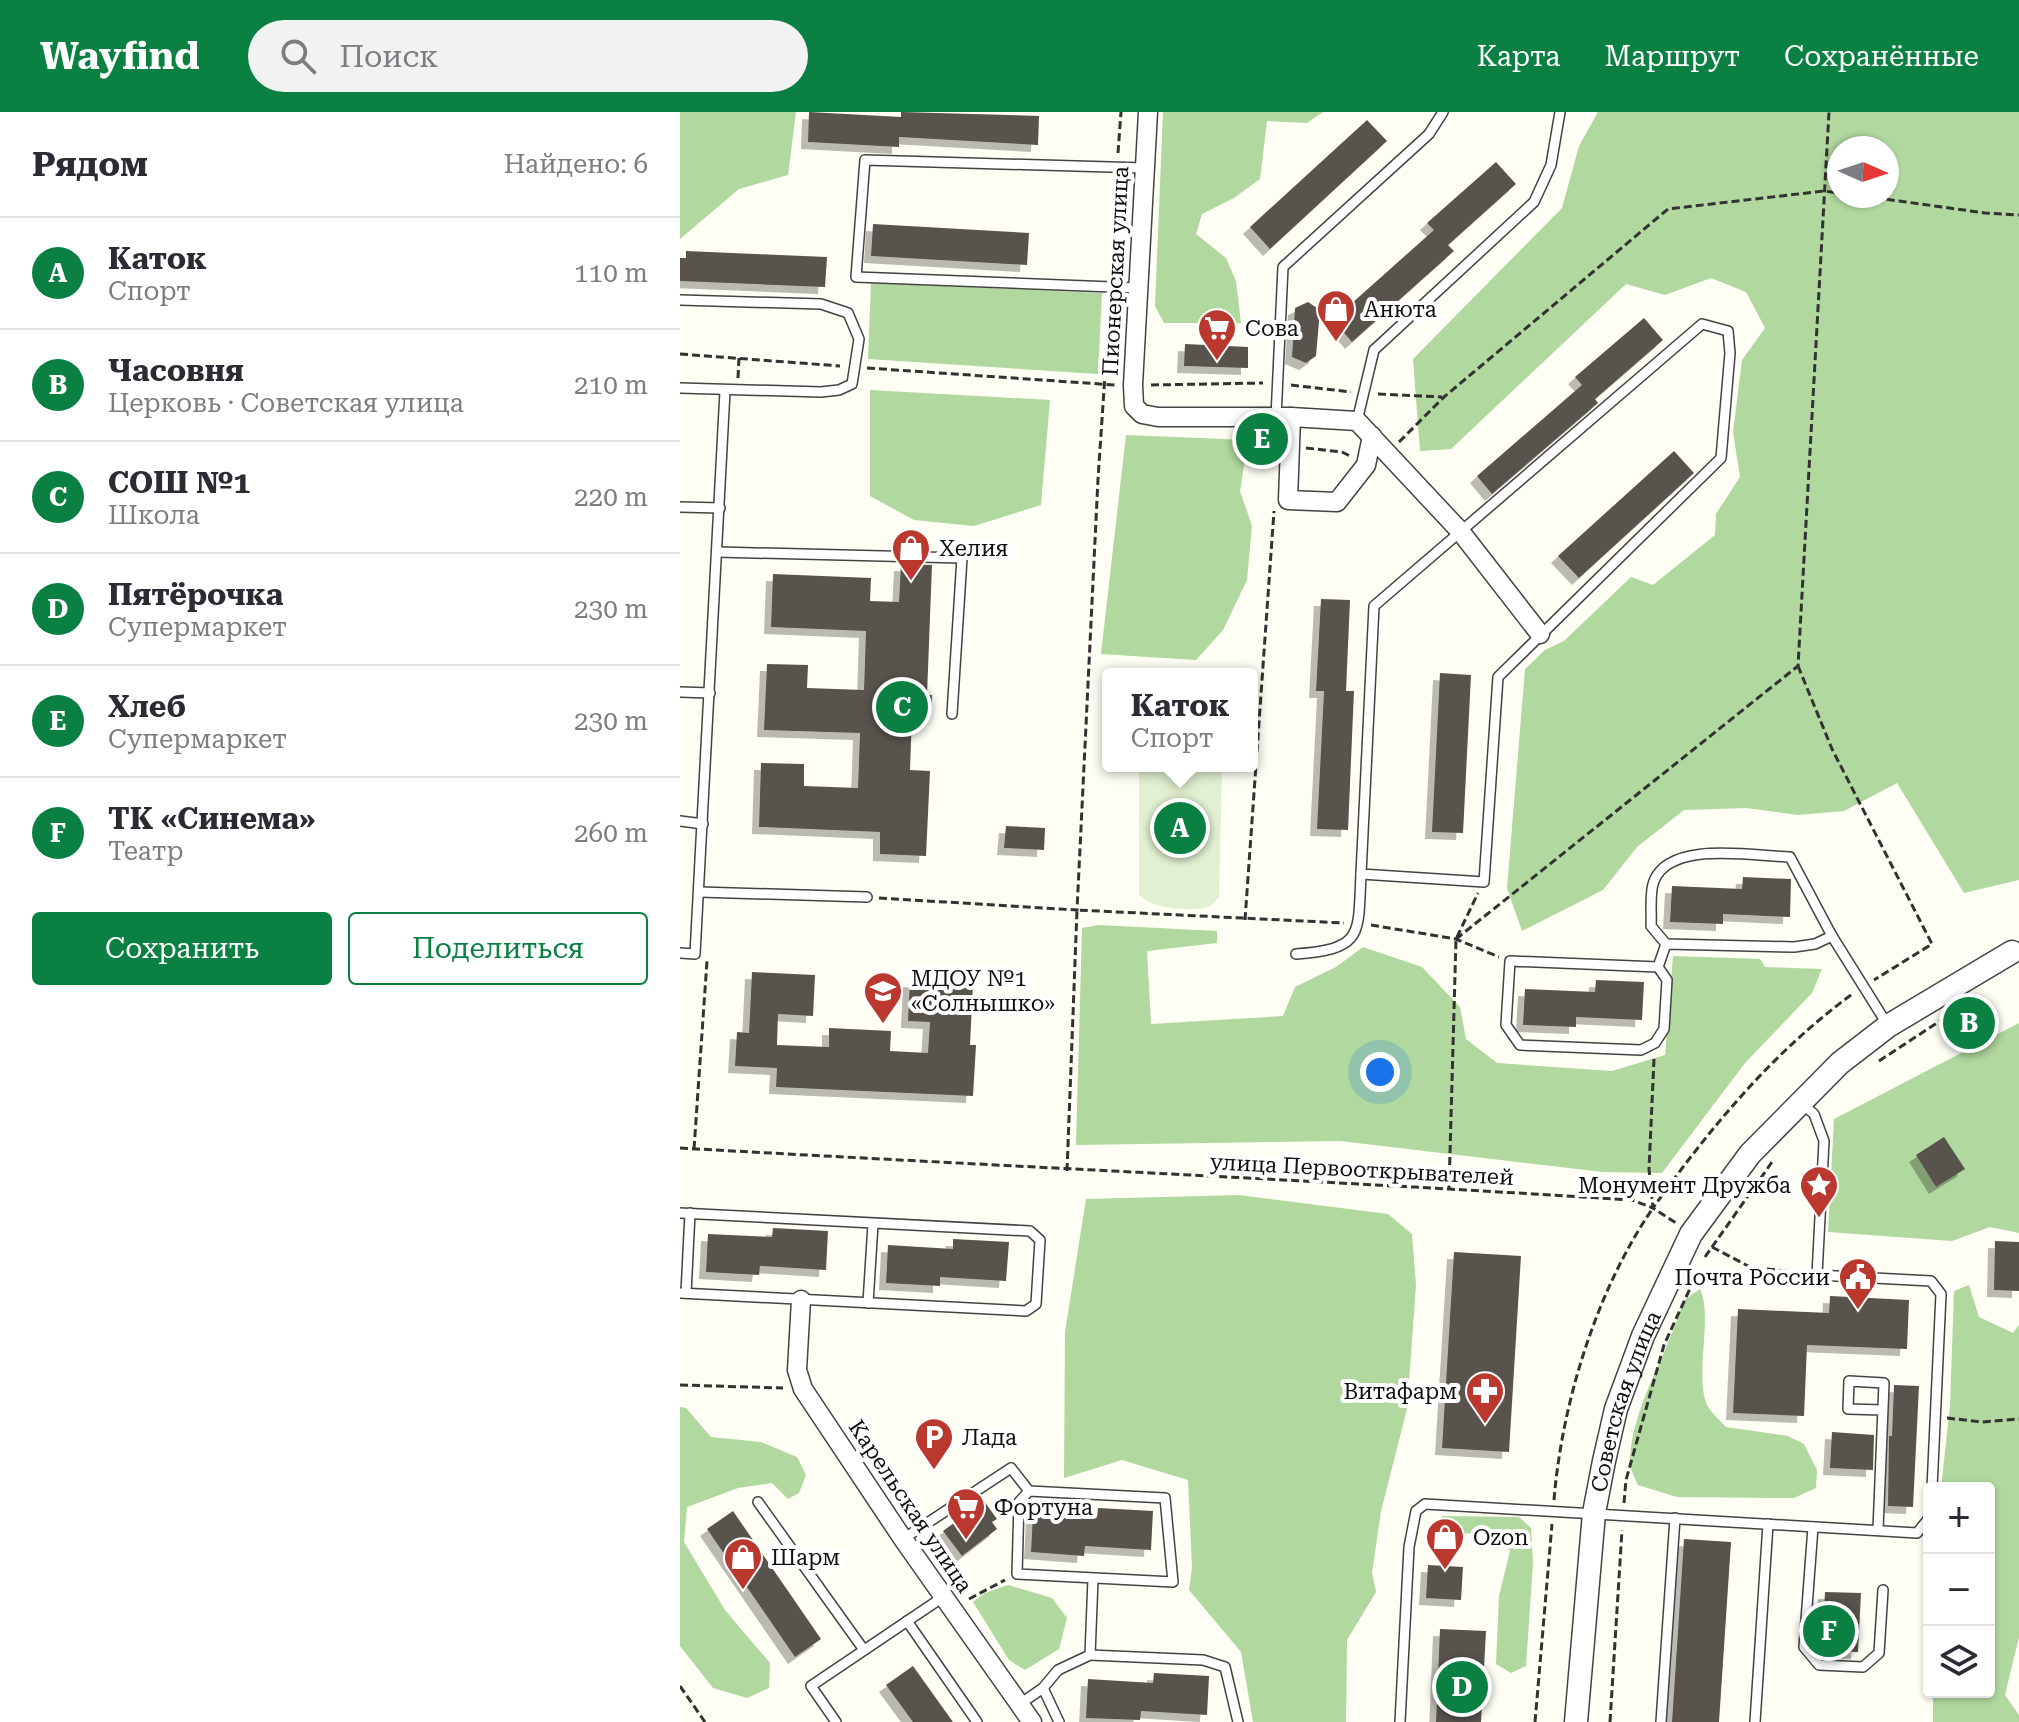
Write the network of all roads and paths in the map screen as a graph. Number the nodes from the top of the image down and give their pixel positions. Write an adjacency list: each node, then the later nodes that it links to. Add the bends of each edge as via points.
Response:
1 (1121, 112): 6 (path)
2 (1148, 112): 7 (street, Пионерская улица)
3 (1443, 112): 17 (lane, via 1429,134 1283,267)
4 (1560, 112): 22 (lane, via 1551,165 1534,202 1374,350)
5 (1829, 112): 8 (path)
6 (1117, 167): 7 (lane); 12 (path); 12 (lane, via 865,160 856,277)
7 (1144, 168): 13 (street, Пионерская улица)
8 (1824, 191): 9 (path); 23 (path, via 1668,209); 36 (path)
9 (1827, 191)
10 (1899, 201): 11 (path)
11 (2019, 215)
12 (1111, 287): 13 (lane); 18 (path)
13 (1138, 288): 19 (street, Пионерская улица)
14 (680, 300): 16 (lane, via 821,304 848,313 859,339)
15 (680, 354): 16 (path)
16 (857, 367): 18 (path); 21 (lane, via 852,384 839,390)
17 (1277, 383): 19 (path); 22 (path); 24 (lane)
18 (1106, 384): 19 (path); 48 (path)
19 (1133, 385): 24 (street, Пионерская улица, via 1134,406 1142,414)
20 (680, 388): 21 (lane)
21 (725, 391): 31 (lane)
22 (1364, 394): 23 (path); 25 (lane)
23 (1444, 397): 27 (path)
24 (1283, 417): 25 (street, Пионерская улица); 28 (street)
25 (1357, 421): 26 (street)
26 (1372, 436): 27 (street); 29 (street)
27 (1388, 453): 33 (street)
28 (1291, 464): 29 (path, via 1304,448 1342,452); 29 (street, via 1288,500 1337,502)
29 (1366, 465)
30 (680, 507): 31 (lane)
31 (720, 508): 34 (lane)
32 (1274, 509): 40 (path)
33 (1460, 531): 35 (street); 35 (lane, via 1702,324 1728,331 1721,458); 44 (lane, via 1374,606)
34 (718, 552): 38 (lane); 39 (lane, via 962,558)
35 (1540, 634): 45 (lane, via 1498,677)
36 (1798, 666): 52 (path); 59 (path, via 1832,749 1932,944)
37 (680, 692): 38 (lane)
38 (710, 693): 43 (lane)
39 (952, 714)
40 (1258, 736)
41 (1255, 772): 49 (path)
42 (680, 821): 43 (lane)
43 (703, 824): 46 (lane)
44 (1361, 874): 45 (lane); 50 (lane)
45 (1484, 882): 52 (path)
46 (700, 892): 47 (lane); 55 (lane, via 695,954)
47 (867, 897): 48 (path)
48 (1077, 910): 49 (path); 67 (path)
49 (1245, 920): 50 (path)
50 (1358, 923): 52 (path); 56 (lane, via 1354,936 1337,949)
51 (1832, 936): 53 (lane, via 1794,947); 53 (lane, via 1790,857 1692,854 1667,863 1653,882 1651,926); 59 (lane)
52 (1456, 939): 57 (path); 68 (path)
53 (1666, 944): 58 (lane)
54 (2012, 952): 61 (street, Советская улица)
55 (680, 953)
56 (1296, 954)
57 (1510, 961): 58 (lane); 58 (lane, via 1506,1025 1520,1045 1641,1050 1655,1043 1664,1029 1667,980)
58 (1658, 967)
59 (1863, 987): 61 (lane); 69 (path, via 1813,1023 1741,1095)
60 (1954, 1012): 62 (path)
61 (1888, 1026): 64 (street, Советская улица)
62 (1869, 1067)
63 (1654, 1068): 69 (path, via 1649,1169)
64 (1800, 1101): 72 (street, Советская улица, via 1750,1154); 76 (lane, via 1814,1114 1824,1141)
65 (680, 1148): 67 (path, улица Первооткрывателей)
66 (1780, 1152): 73 (path)
67 (1067, 1171): 68 (path, улица Первооткрывателей)
68 (1449, 1189): 69 (path, улица Первооткрывателей, via 1632,1200)
69 (1653, 1208): 72 (path); 88 (path, via 1599,1307 1557,1468)
70 (685, 1213): 71 (lane); 77 (lane)
71 (873, 1224): 79 (lane); 79 (lane, via 1030,1231 1040,1240 1036,1304 1026,1311)
72 (1691, 1234): 89 (street, Советская улица, via 1616,1409)
73 (1711, 1247): 74 (path); 76 (path, via 1750,1267)
74 (1703, 1259)
75 (1697, 1274): 90 (path, via 1664,1345 1626,1480)
76 (1817, 1275): 83 (lane, via 1931,1281 1941,1294)
77 (683, 1293): 78 (lane)
78 (801, 1300): 79 (lane); 81 (street, Карельская улица, via 797,1370)
79 (868, 1303)
80 (680, 1385): 81 (path)
81 (803, 1389): 96 (street, Карельская улица)
82 (1883, 1410): 82 (lane, via 1884,1383 1849,1381 1848,1409); 95 (lane)
83 (1935, 1416): 84 (path, via 1982,1422); 85 (lane)
84 (2019, 1419)
85 (1932, 1482)
86 (1029, 1491): 96 (lane, via 1011,1468); 97 (lane, via 1019,1502); 98 (lane, via 1165,1498 1173,1582)
87 (758, 1502): 102 (lane)
88 (1553, 1512): 89 (lane); 113 (lane, via 1425,1504 1416,1511 1409,1547); 114 (path)
89 (1594, 1513): 90 (lane); 115 (street, Советская улица)
90 (1623, 1515): 91 (lane); 116 (path)
91 (1675, 1518): 92 (lane); 117 (lane)
92 (1768, 1524): 94 (lane); 118 (lane)
93 (1923, 1526): 95 (lane, via 1917,1533)
94 (1813, 1527): 95 (lane); 99 (lane, via 1804,1647 1819,1665 1863,1667 1879,1653)
95 (1878, 1530)
96 (903, 1539): 100 (street, Карельская улица)
97 (1017, 1574): 98 (lane); 100 (path)
98 (1093, 1579): 103 (lane)
99 (1883, 1590)
100 (947, 1602): 101 (lane); 106 (street, Карельская улица)
101 (907, 1621): 102 (lane); 109 (lane)
102 (864, 1650): 108 (lane, via 811,1686)
103 (1090, 1655): 105 (lane, via 1058,1670); 112 (lane, via 1203,1660 1225,1667)
104 (680, 1686): 107 (path)
105 (1043, 1688): 106 (lane); 111 (lane)
106 (1020, 1704): 110 (street, Карельская улица)
107 (705, 1722)
108 (836, 1722)
109 (977, 1722)
110 (1032, 1722)
111 (1059, 1722)
112 (1238, 1722)
113 (1400, 1722)
114 (1535, 1722)
115 (1576, 1722)
116 (1610, 1722)
117 (1661, 1722)
118 (1755, 1722)

